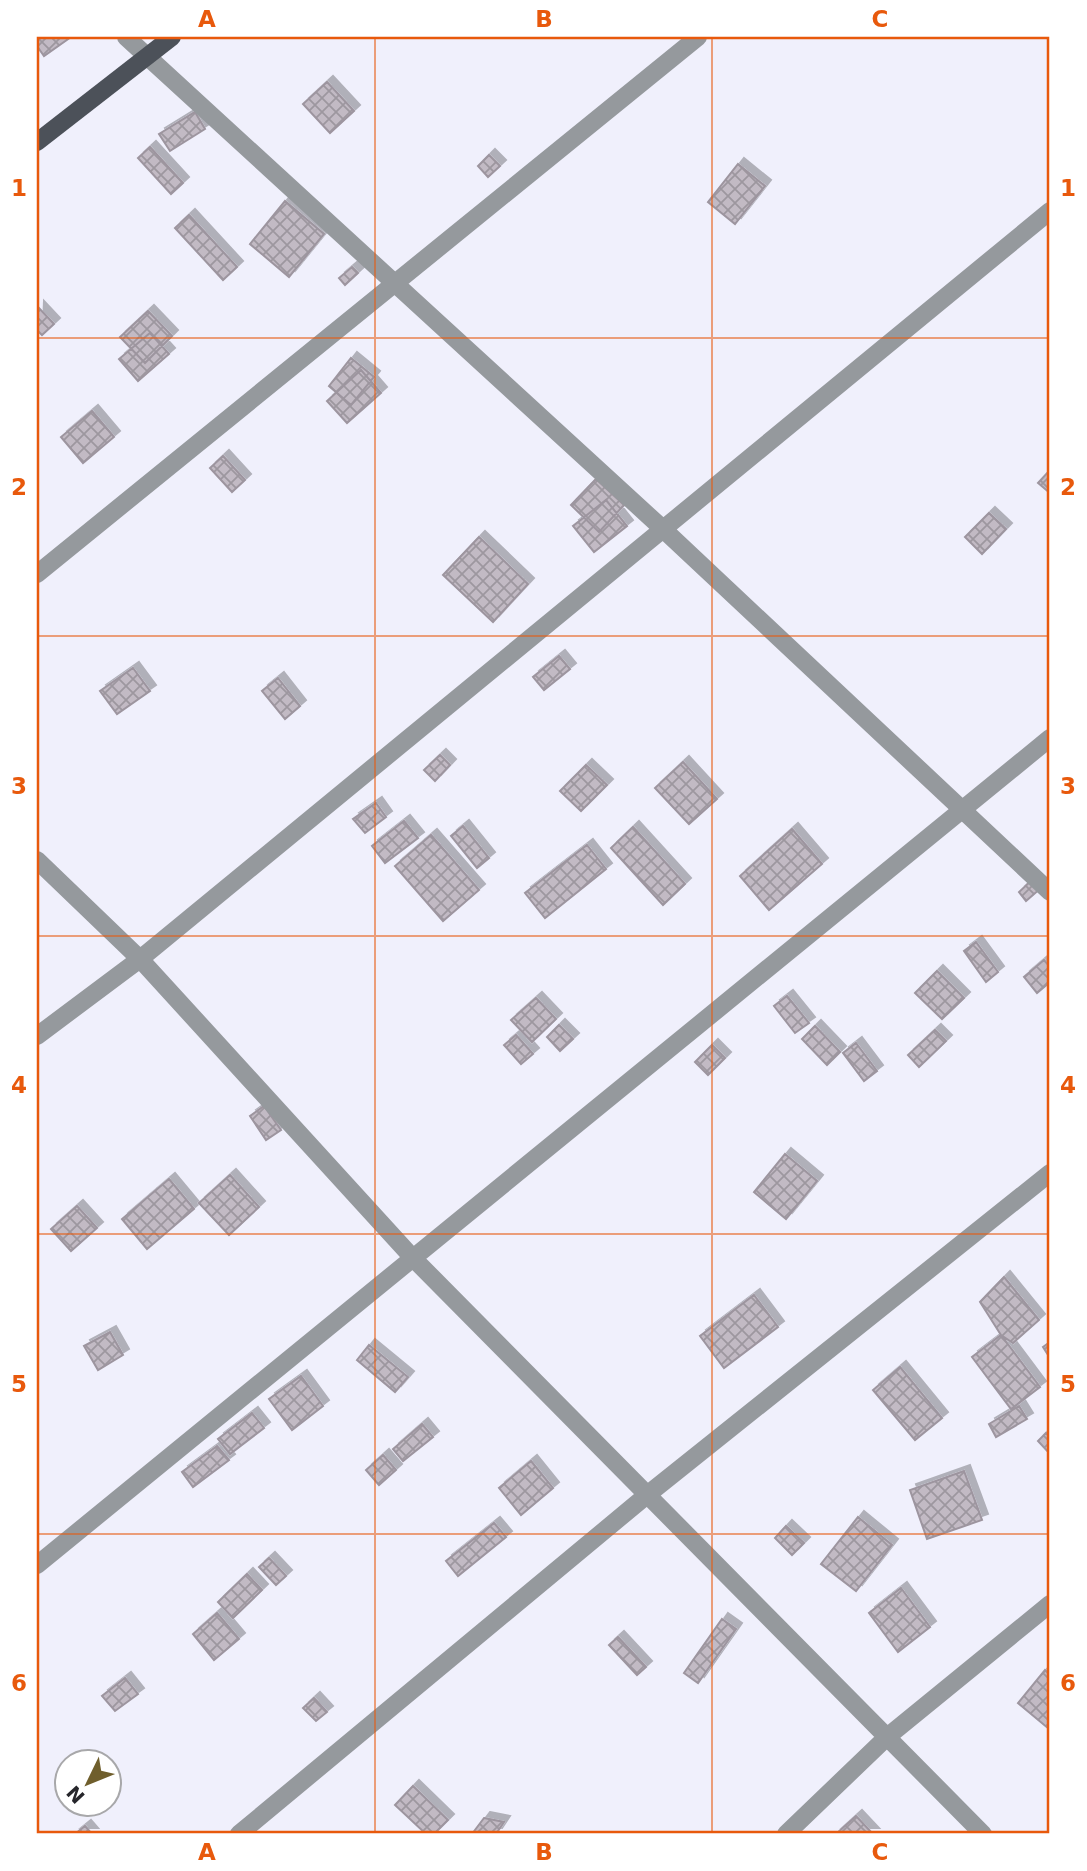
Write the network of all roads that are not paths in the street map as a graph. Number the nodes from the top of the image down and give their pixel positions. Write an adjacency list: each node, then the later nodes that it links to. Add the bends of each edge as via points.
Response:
1 (126, 37): 4 (street)
2 (172, 37): 4 (main road)
3 (698, 37): 7 (street)
4 (149, 56): 5 (main road); 7 (street)
5 (37, 142)
6 (1050, 211): 8 (street)
7 (397, 283): 8 (street); 9 (street)
8 (663, 529): 11 (street); 14 (street)
9 (37, 574)
10 (1050, 738): 11 (street)
11 (961, 810): 13 (street); 17 (street)
12 (37, 860): 14 (street)
13 (1050, 892)
14 (139, 959): 15 (street); 17 (street)
15 (37, 1036)
16 (1050, 1173): 18 (street)
17 (412, 1257): 18 (street); 19 (street)
18 (648, 1495): 21 (street); 22 (street)
19 (37, 1565)
20 (1050, 1604): 21 (street)
21 (887, 1737): 23 (street); 24 (street)
22 (239, 1834)
23 (786, 1834)
24 (983, 1834)

